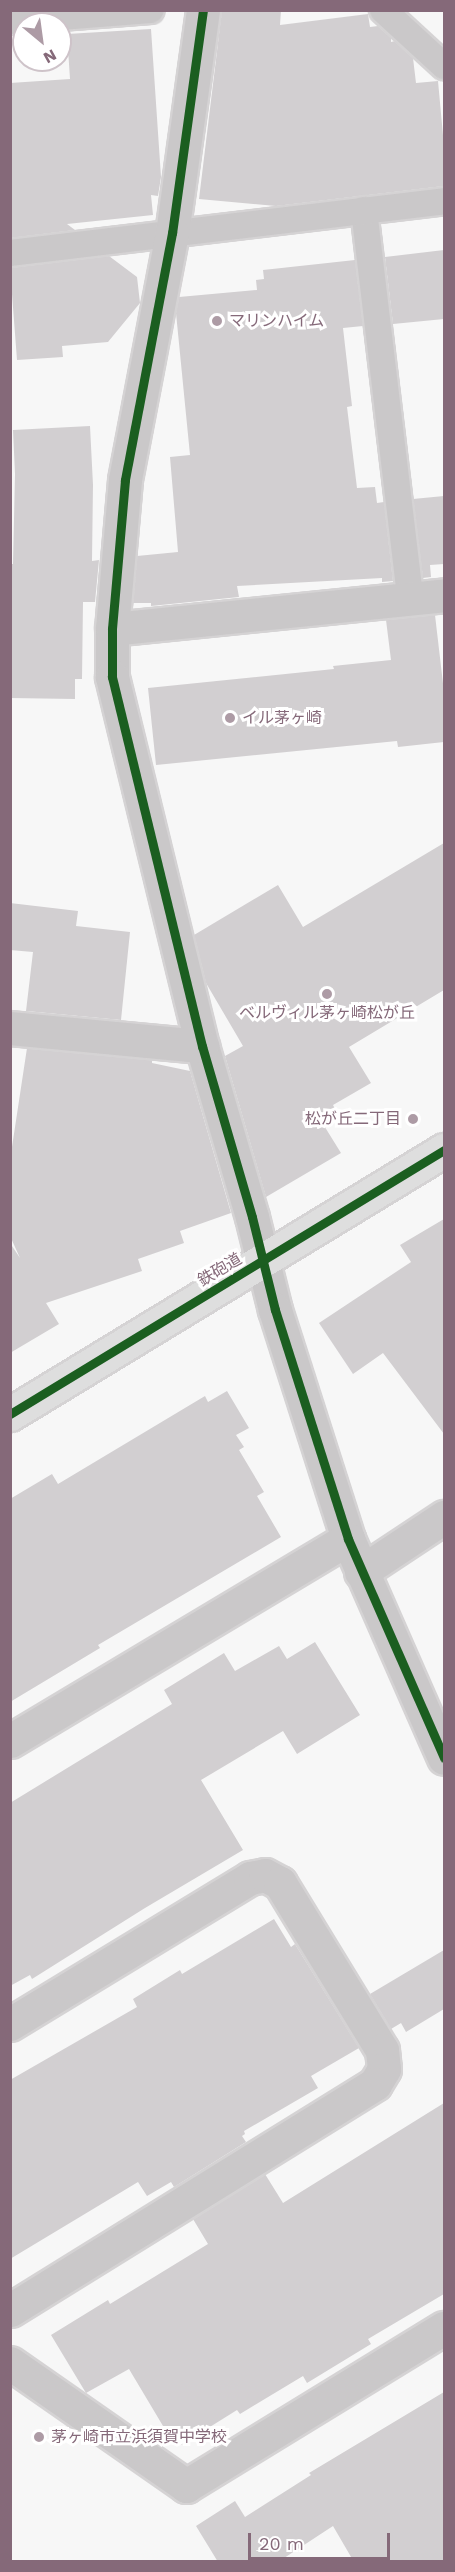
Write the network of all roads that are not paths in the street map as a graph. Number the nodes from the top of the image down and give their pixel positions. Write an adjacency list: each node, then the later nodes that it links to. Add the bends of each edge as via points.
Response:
1 (151, 10): 4 (lane)
2 (203, 10): 8 (street)
3 (383, 10): 5 (lane)
4 (10, 21)
5 (444, 66)
6 (444, 201): 7 (lane)
7 (364, 210): 8 (lane); 11 (lane)
8 (172, 232): 9 (lane); 12 (street, via 125,480)
9 (10, 253)
10 (444, 595): 11 (street)
11 (410, 598): 12 (street)
12 (112, 629): 14 (street, via 112,677 118,713)
13 (10, 1028): 14 (street)
14 (202, 1046): 16 (street)
15 (444, 1150): 16 (street, 鉄砲道)
16 (263, 1262): 17 (street, 鉄砲道); 19 (street)
17 (10, 1414)
18 (444, 1517): 20 (street)
19 (348, 1539): 20 (street); 21 (street)
20 (361, 1572): 22 (street)
21 (10, 1741)
22 (444, 1758)
23 (10, 2024): 24 (street, via 250,1878 265,1875 280,1883 382,2050 384,2068 375,2084)
24 (10, 2310)
25 (444, 2328): 26 (street, via 186,2486)
26 (10, 2363)

